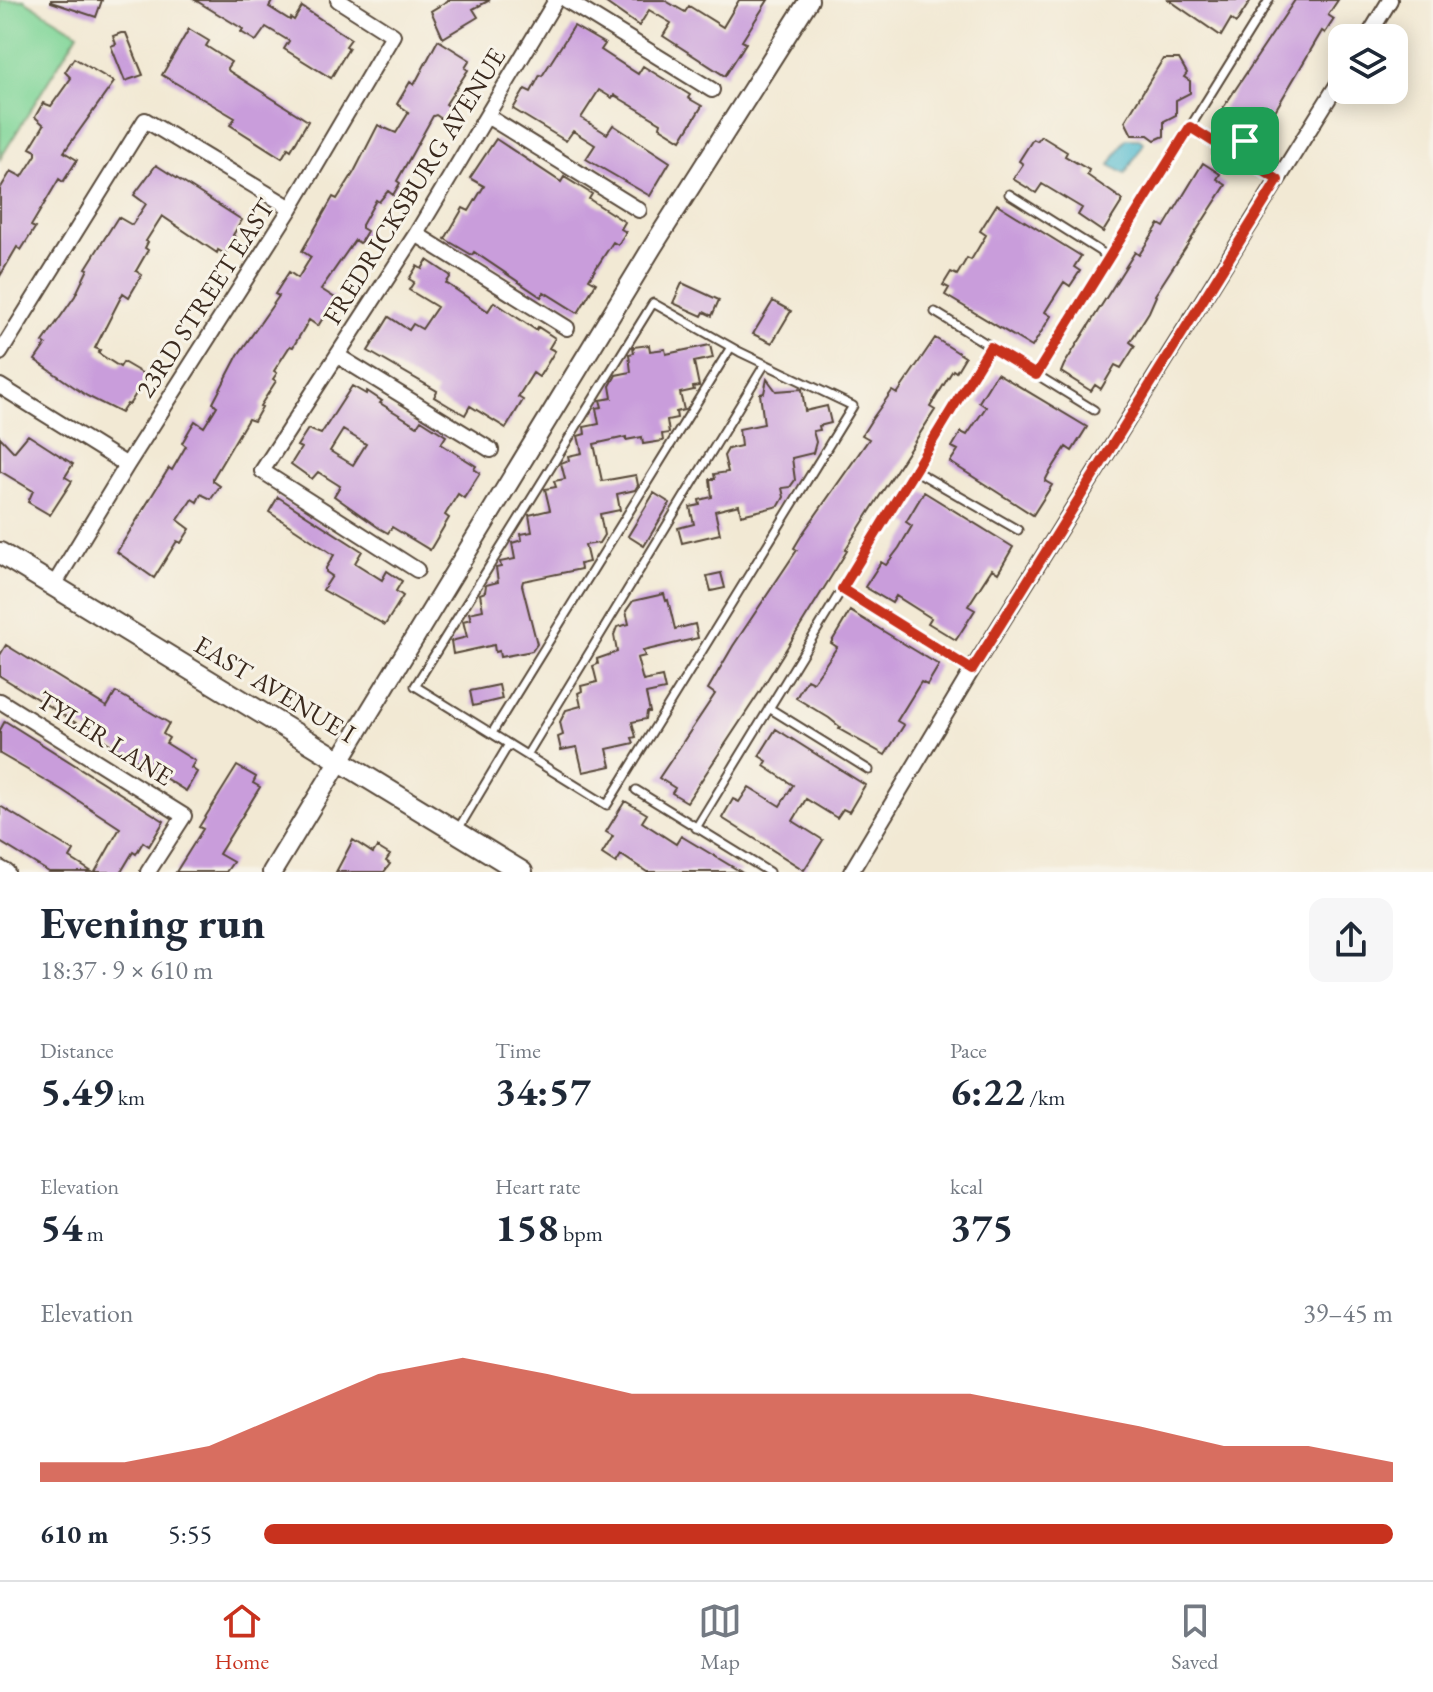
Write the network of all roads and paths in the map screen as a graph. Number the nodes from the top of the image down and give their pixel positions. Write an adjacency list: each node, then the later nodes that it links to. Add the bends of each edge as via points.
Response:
1 (338, 0): 16 (street, 23RD STREET EAST, via 393,35)
2 (556, 0): 10 (street, FREDRICKSBURG AVENUE)
3 (566, 0): 8 (street)
4 (809, 0): 44 (street)
5 (1269, 0): 11 (lane)
6 (1390, 0): 7 (street)
7 (1375, 24)
8 (712, 90)
9 (1328, 100): 14 (street)
10 (487, 116): 17 (street); 18 (street, FREDRICKSBURG AVENUE)
11 (1190, 127): 12 (lane); 19 (lane)
12 (1217, 144): 13 (lane, via 1217,155 1230,167); 13 (lane, via 1235,135 1245,141)
13 (1248, 161): 14 (lane)
14 (1278, 180): 38 (street)
15 (1009, 194): 19 (lane)
16 (291, 208): 24 (street, via 145,120); 31 (street, 23RD STREET EAST)
17 (639, 210)
18 (416, 234): 21 (street); 25 (street, FREDRICKSBURG AVENUE)
19 (1109, 257): 27 (lane)
20 (935, 312): 23 (lane)
21 (567, 328)
22 (731, 347): 26 (lane); 41 (lane); 41 (lane, via 653,303 415,686)
23 (990, 347): 27 (lane); 32 (lane)
24 (0, 353)
25 (338, 356): 30 (street); 35 (street, FREDRICKSBURG AVENUE, via 262,471)
26 (765, 364): 43 (lane); 43 (lane, via 853,406 607,805)
27 (1036, 375): 29 (lane)
28 (0, 386): 31 (street)
29 (1094, 410)
30 (491, 450)
31 (127, 465): 36 (street, 23RD STREET EAST)
32 (914, 470): 33 (lane); 37 (lane)
33 (1018, 530)
34 (0, 553): 36 (main road, EAST AVENUE I)
35 (417, 570)
36 (54, 585): 44 (main road, EAST AVENUE I)
37 (842, 589): 38 (lane); 40 (lane)
38 (972, 670): 55 (street)
39 (0, 701): 51 (street, TYLER LANE, via 184,816)
40 (769, 708): 45 (lane); 47 (lane)
41 (492, 733): 42 (lane)
42 (509, 744): 43 (lane); 48 (lane)
43 (527, 755)
44 (340, 759): 48 (main road, EAST AVENUE I); 52 (street)
45 (869, 770)
46 (636, 790): 47 (lane)
47 (696, 828): 54 (lane)
48 (457, 831): 53 (main road, EAST AVENUE I)
49 (0, 868): 50 (street)
50 (7, 872)
51 (148, 872)
52 (272, 872)
53 (522, 872)
54 (769, 872)
55 (851, 872)

